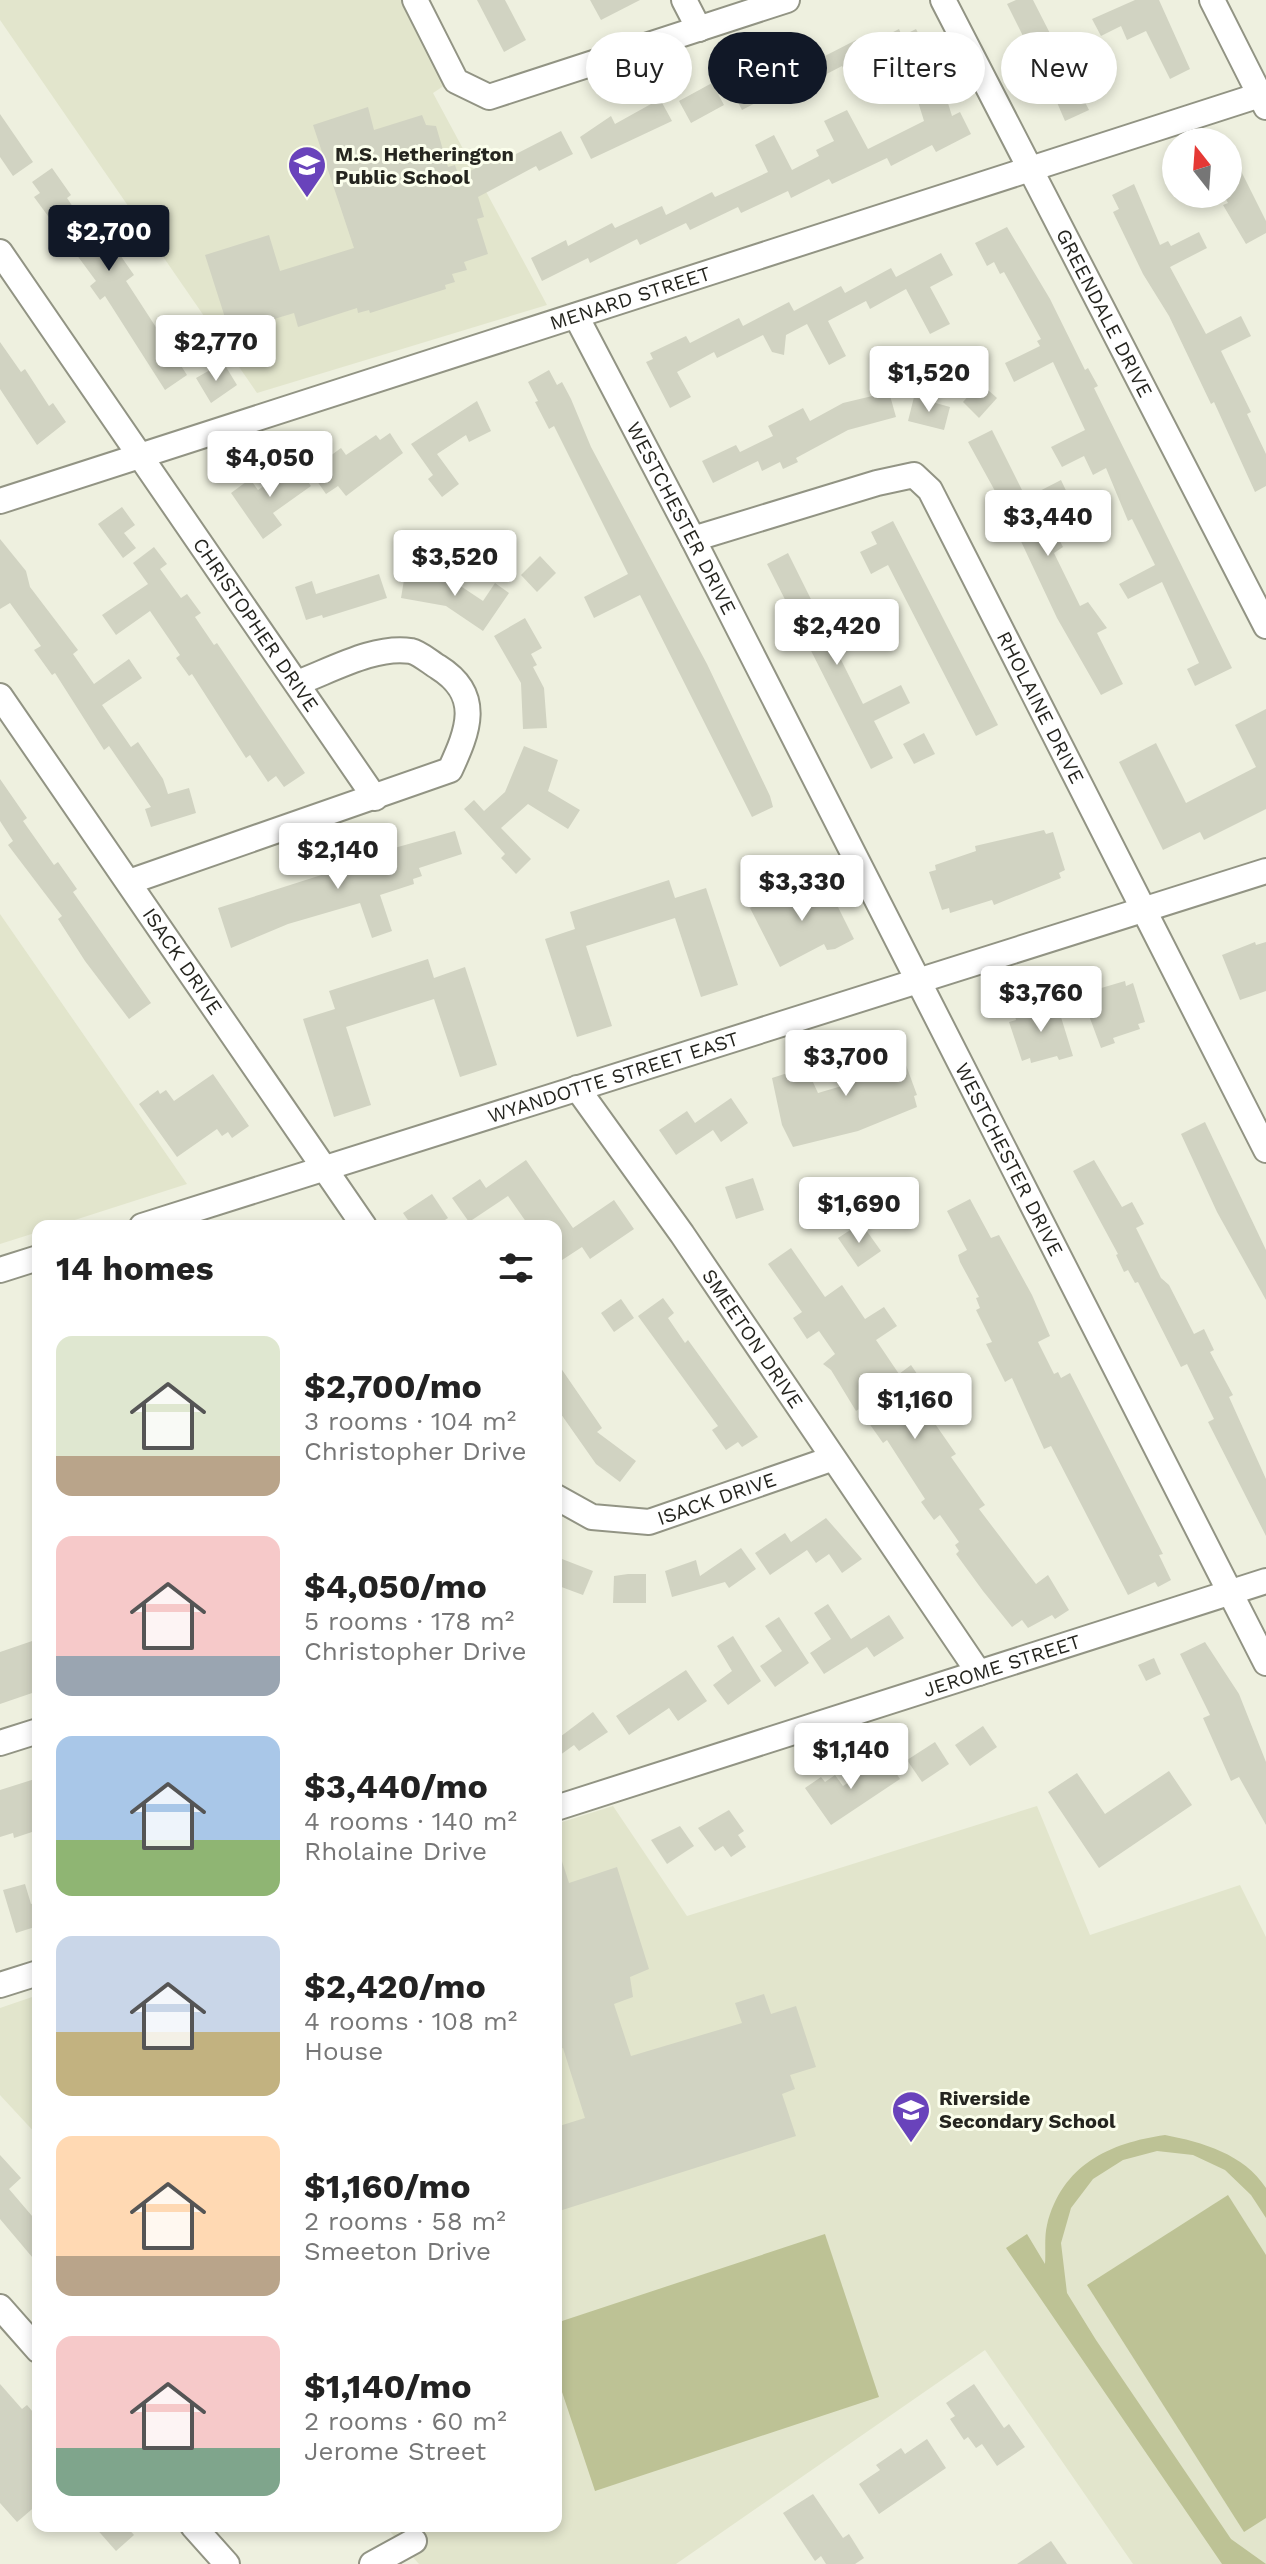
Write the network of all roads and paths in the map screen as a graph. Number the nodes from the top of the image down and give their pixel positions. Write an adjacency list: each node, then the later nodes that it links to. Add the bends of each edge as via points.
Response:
1 (415, 0): 6 (street, via 456,81 489,97)
2 (684, 0): 6 (street)
3 (787, 0): 6 (street)
4 (943, 0): 8 (street, GREENDALE DRIVE)
5 (1212, 0): 7 (street)
6 (699, 29)
7 (1263, 101): 8 (street, MENARD STREET)
8 (1030, 171): 10 (street, MENARD STREET); 14 (street, GREENDALE DRIVE)
9 (0, 252): 11 (street, CHRISTOPHER DRIVE)
10 (576, 316): 11 (street, MENARD STREET); 13 (street, WESTCHESTER DRIVE)
11 (140, 454): 12 (street, MENARD STREET); 15 (street, CHRISTOPHER DRIVE)
12 (0, 501)
13 (693, 539): 20 (street, RHOLAINE DRIVE, via 914,475 930,490); 21 (street, WESTCHESTER DRIVE)
14 (1266, 626)
15 (297, 683): 17 (street, CHRISTOPHER DRIVE); 17 (street, via 375,654 413,651 454,677 468,706 469,729 450,770)
16 (0, 696): 19 (street, ISACK DRIVE)
17 (375, 798): 19 (street)
18 (1266, 871): 20 (street, WYANDOTTE STREET EAST)
19 (129, 882): 24 (street, ISACK DRIVE)
20 (1144, 910): 21 (street, WYANDOTTE STREET EAST); 23 (street, RHOLAINE DRIVE)
21 (920, 982): 22 (street, WYANDOTTE STREET EAST); 32 (street, WESTCHESTER DRIVE)
22 (577, 1088): 24 (street, WYANDOTTE STREET EAST); 29 (street, SMEETON DRIVE, via 682,1234)
23 (1266, 1150)
24 (325, 1169): 25 (street, WYANDOTTE STREET EAST); 26 (street, ISACK DRIVE)
25 (161, 1220)
26 (360, 1220)
27 (32, 1260): 28 (street)
28 (0, 1270)
29 (831, 1459): 30 (street, ISACK DRIVE, via 649,1522 592,1517); 34 (street, SMEETON DRIVE)
30 (562, 1504)
31 (1266, 1581): 32 (street, JEROME STREET)
32 (1229, 1592): 33 (street, WESTCHESTER DRIVE); 34 (street, JEROME STREET)
33 (1266, 1663)
34 (979, 1673): 37 (street, JEROME STREET)
35 (32, 1733): 36 (street)
36 (0, 1743)
37 (562, 1806)
38 (32, 1975): 39 (street)
39 (0, 1985)
40 (0, 2307): 41 (street)
41 (32, 2343)
42 (198, 2532): 44 (street)
43 (414, 2541): 45 (street)
44 (227, 2564)
45 (372, 2564)

